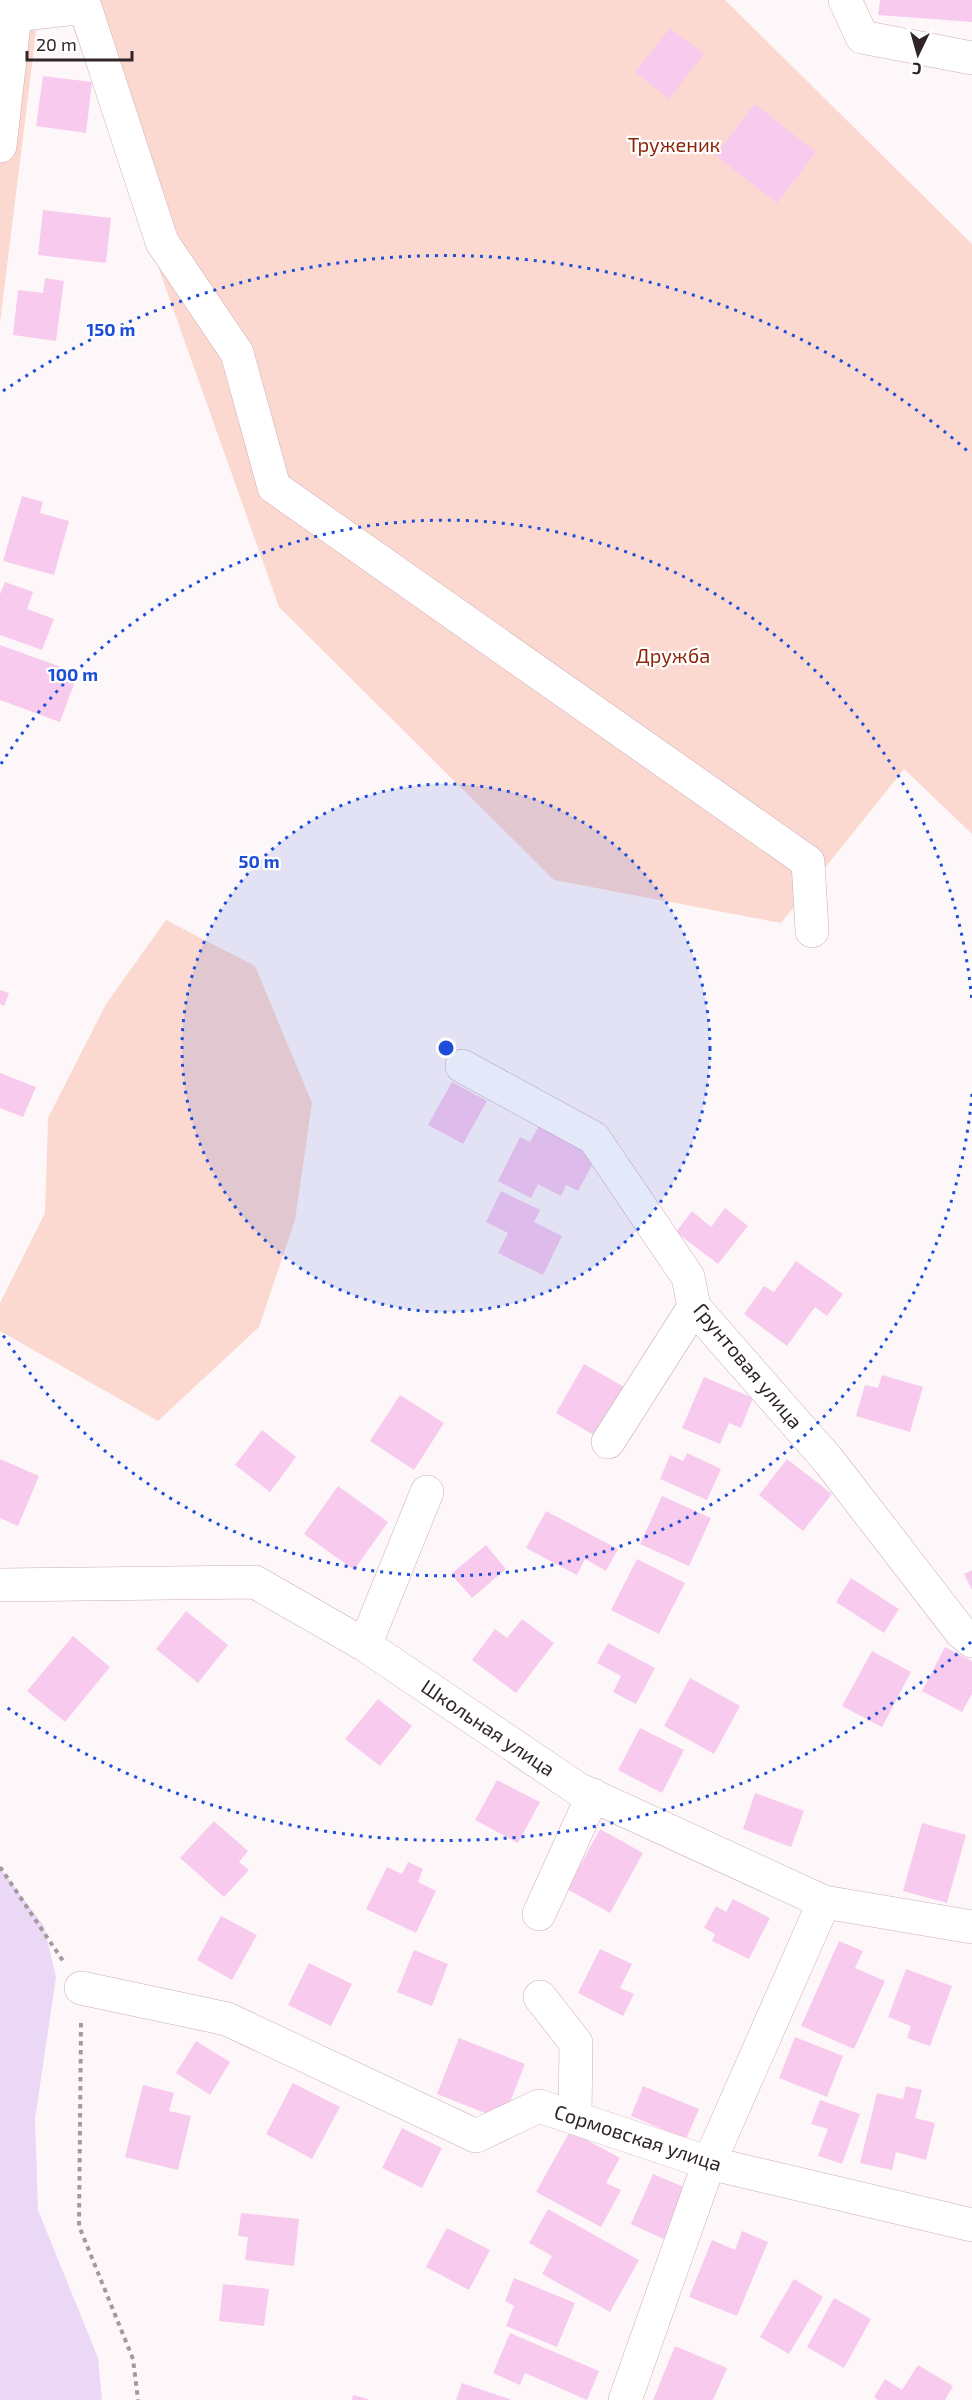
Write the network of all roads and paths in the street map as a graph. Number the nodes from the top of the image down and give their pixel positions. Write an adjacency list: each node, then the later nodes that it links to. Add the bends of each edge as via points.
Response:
1 (845, 0): 3 (street, via 862,37)
2 (13, 7): 4 (street); 5 (street, via 85,7 162,243 237,353 274,487 808,862)
3 (972, 58)
4 (0, 146)
5 (812, 931)
6 (462, 1065): 7 (street, Грунтовая улица, via 594,1138 688,1277)
7 (694, 1307): 8 (street); 11 (street, Грунтовая улица, via 829,1461 961,1632)
8 (608, 1442)
9 (427, 1492): 12 (street)
10 (0, 1585): 12 (street, Школьная улица, via 255,1582)
11 (972, 1641)
12 (365, 1645): 13 (street, Школьная улица)
13 (593, 1795): 15 (street, Школьная улица); 16 (street)
14 (0, 1867): 18 (path)
15 (824, 1902): 17 (street, Школьная улица); 21 (street)
16 (539, 1914)
17 (972, 1927)
18 (81, 1988): 20 (street, Сормовская улица, via 227,2019 476,2136 539,2106); 23 (path, via 79,2226 133,2359)
19 (540, 1997): 20 (street, via 576,2043)
20 (575, 2118): 21 (street, Сормовская улица)
21 (710, 2163): 22 (street, Сормовская улица); 24 (street)
22 (972, 2225)
23 (138, 2400)
24 (625, 2400)

